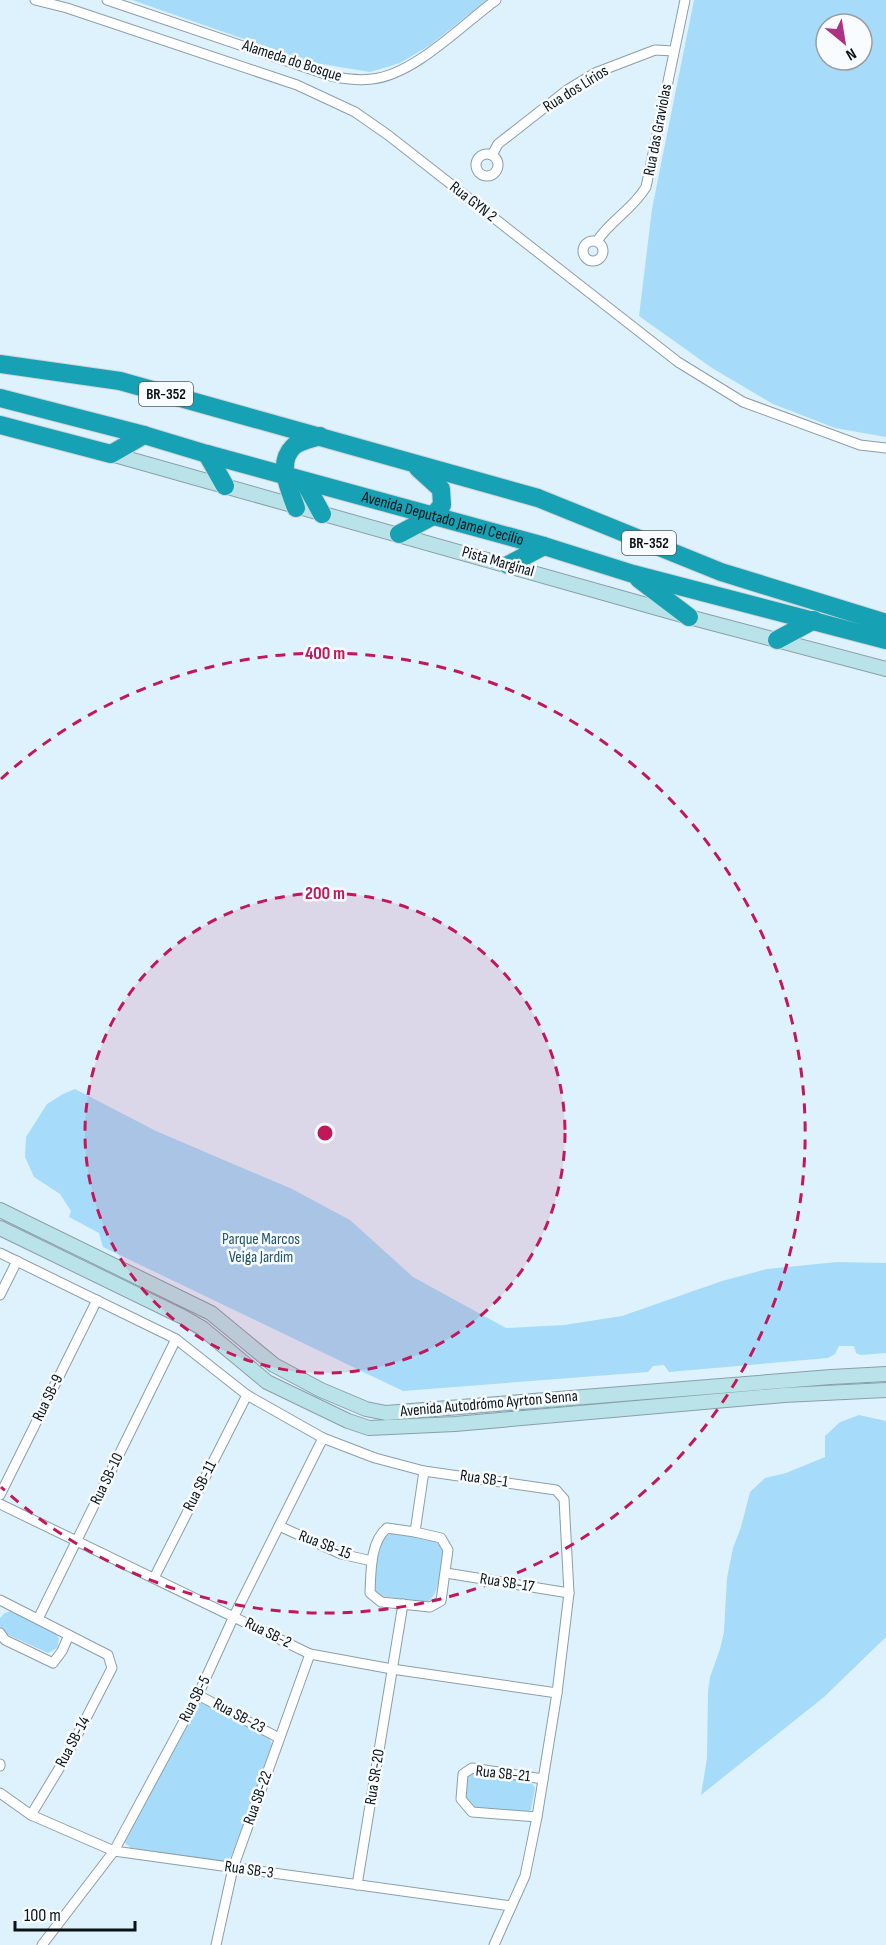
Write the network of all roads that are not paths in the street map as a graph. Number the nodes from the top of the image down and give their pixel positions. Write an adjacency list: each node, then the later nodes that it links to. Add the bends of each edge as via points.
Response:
1 (35, 0): 13 (street, Rua GYN 2, via 297,85 355,112 678,362 743,402 860,445)
2 (107, 0): 3 (street, Alameda do Bosque, via 355,81 402,70)
3 (496, 0)
4 (685, 0): 5 (street, Rua das Graviolas)
5 (674, 51): 6 (street, Rua dos Lírios, via 655,50 567,90 498,144); 7 (street, Rua das Graviolas, via 646,188)
6 (492, 155)
7 (597, 241)
8 (0, 364): 12 (highway, BR-352, via 120,381)
9 (0, 398): 11 (highway, Avenida Deputado Jamel Cecilio / BR-352)
10 (0, 425): 14 (highway)
11 (144, 435): 14 (highway); 15 (highway, Avenida Deputado Jamel Cecilio / BR-352)
12 (320, 436): 16 (highway, BR-352); 17 (highway, via 293,447)
13 (886, 448)
14 (111, 454): 19 (street, Pista Marginal)
15 (207, 454): 17 (highway, Avenida Deputado Jamel Cecilio / BR-352); 19 (highway)
16 (412, 463): 22 (highway, via 441,489 442,505); 29 (highway, BR-352, via 538,498 721,572)
17 (285, 476): 18 (highway, Avenida Deputado Jamel Cecilio / BR-352); 20 (highway)
18 (304, 481): 21 (highway); 22 (highway, Avenida Deputado Jamel Cecilio / BR-352)
19 (225, 486): 20 (street, Pista Marginal)
20 (296, 508): 21 (street, Pista Marginal)
21 (322, 514): 23 (street, Pista Marginal)
22 (433, 516): 23 (highway); 24 (highway, Avenida Deputado Jamel Cecilio / BR-352)
23 (399, 534): 25 (street, Pista Marginal)
24 (544, 546): 25 (highway); 26 (highway, Avenida Deputado Jamel Cecilio / BR-352)
25 (508, 565): 27 (street, Pista Marginal)
26 (633, 574): 27 (highway); 28 (highway, Avenida Deputado Jamel Cecilio / BR-352)
27 (689, 617): 30 (street, Pista Marginal)
28 (814, 620): 30 (highway); 31 (highway, Avenida Deputado Jamel Cecilio / BR-352)
29 (886, 623)
30 (777, 640): 32 (street, Pista Marginal)
31 (886, 640)
32 (886, 669)
33 (0, 1210): 43 (street, Avenida Autodrómo Ayrton Senna, via 211,1313 274,1365 366,1409 405,1413)
34 (0, 1228): 44 (street, Avenida Autodrómo Ayrton Senna, via 183,1317 267,1382 358,1425 383,1429)
35 (0, 1253): 36 (street, Rua SB-1)
36 (16, 1261): 37 (street); 38 (street, Rua SB-1)
37 (0, 1295)
38 (97, 1300): 39 (street, Rua SB-1); 47 (street, Rua SB-9)
39 (176, 1339): 42 (street, Rua SB-1); 51 (street, Rua SB-10)
40 (886, 1374): 43 (street, Avenida Autodrómo Ayrton Senna)
41 (886, 1390): 44 (street, Avenida Autodrómo Ayrton Senna)
42 (247, 1395): 45 (street, Rua SB-1); 54 (street, Rua SB-11)
43 (566, 1398): 44 (street)
44 (565, 1414)
45 (323, 1438): 46 (street, Rua SB-1); 49 (street, Rua SB-5)
46 (424, 1471): 50 (street); 55 (street, Rua SB-1, via 556,1490 564,1500)
47 (0, 1495)
48 (0, 1504): 51 (street, Rua SB-2)
49 (279, 1526): 52 (street, Rua SB-15, via 342,1554); 58 (street, Rua SB-5)
50 (415, 1532): 52 (street, via 387,1528 380,1534); 53 (street, via 441,1538 448,1550)
51 (76, 1541): 54 (street, Rua SB-2); 59 (street, Rua SB-10)
52 (372, 1560): 57 (street, via 370,1593 381,1602)
53 (446, 1573): 55 (street, Rua SB-17); 57 (street, via 441,1601 430,1607)
54 (154, 1578): 58 (street, Rua SB-2)
55 (569, 1593): 64 (street, Rua SB-1)
56 (0, 1601): 59 (street)
57 (402, 1604): 63 (street, Rua SR-20)
58 (234, 1616): 62 (street, Rua SB-2); 65 (street, Rua SB-5)
59 (38, 1619): 61 (street)
60 (0, 1633): 61 (street, via 5,1640 52,1663)
61 (69, 1635): 69 (street, Rua SB-14, via 108,1655 112,1668)
62 (310, 1654): 63 (street, Rua SB-2); 66 (street, Rua SB-22)
63 (392, 1669): 64 (street, Rua SB-2); 73 (street, Rua SR-20)
64 (557, 1693): 67 (street, Rua SB-1)
65 (198, 1695): 66 (street, Rua SB-23); 71 (street, Rua SB-5)
66 (279, 1738): 72 (street, Rua SB-22)
67 (543, 1779): 70 (street, Rua SB-1); 70 (street, Rua SB-21, via 472,1768 463,1774 461,1799 467,1810)
68 (0, 1793): 69 (street, Rua SB-3)
69 (31, 1815): 71 (street, Rua SB-3)
70 (537, 1817): 74 (street, Rua SB-1, via 525,1876)
71 (114, 1851): 72 (street, Rua SB-3); 75 (street, Rua SB-5)
72 (233, 1868): 73 (street, Rua SB-3); 76 (street, Rua SB-22)
73 (357, 1885): 74 (street, Rua SB-3)
74 (511, 1906): 77 (street, Rua SB-1)
75 (42, 1945)
76 (216, 1945)
77 (494, 1945)

